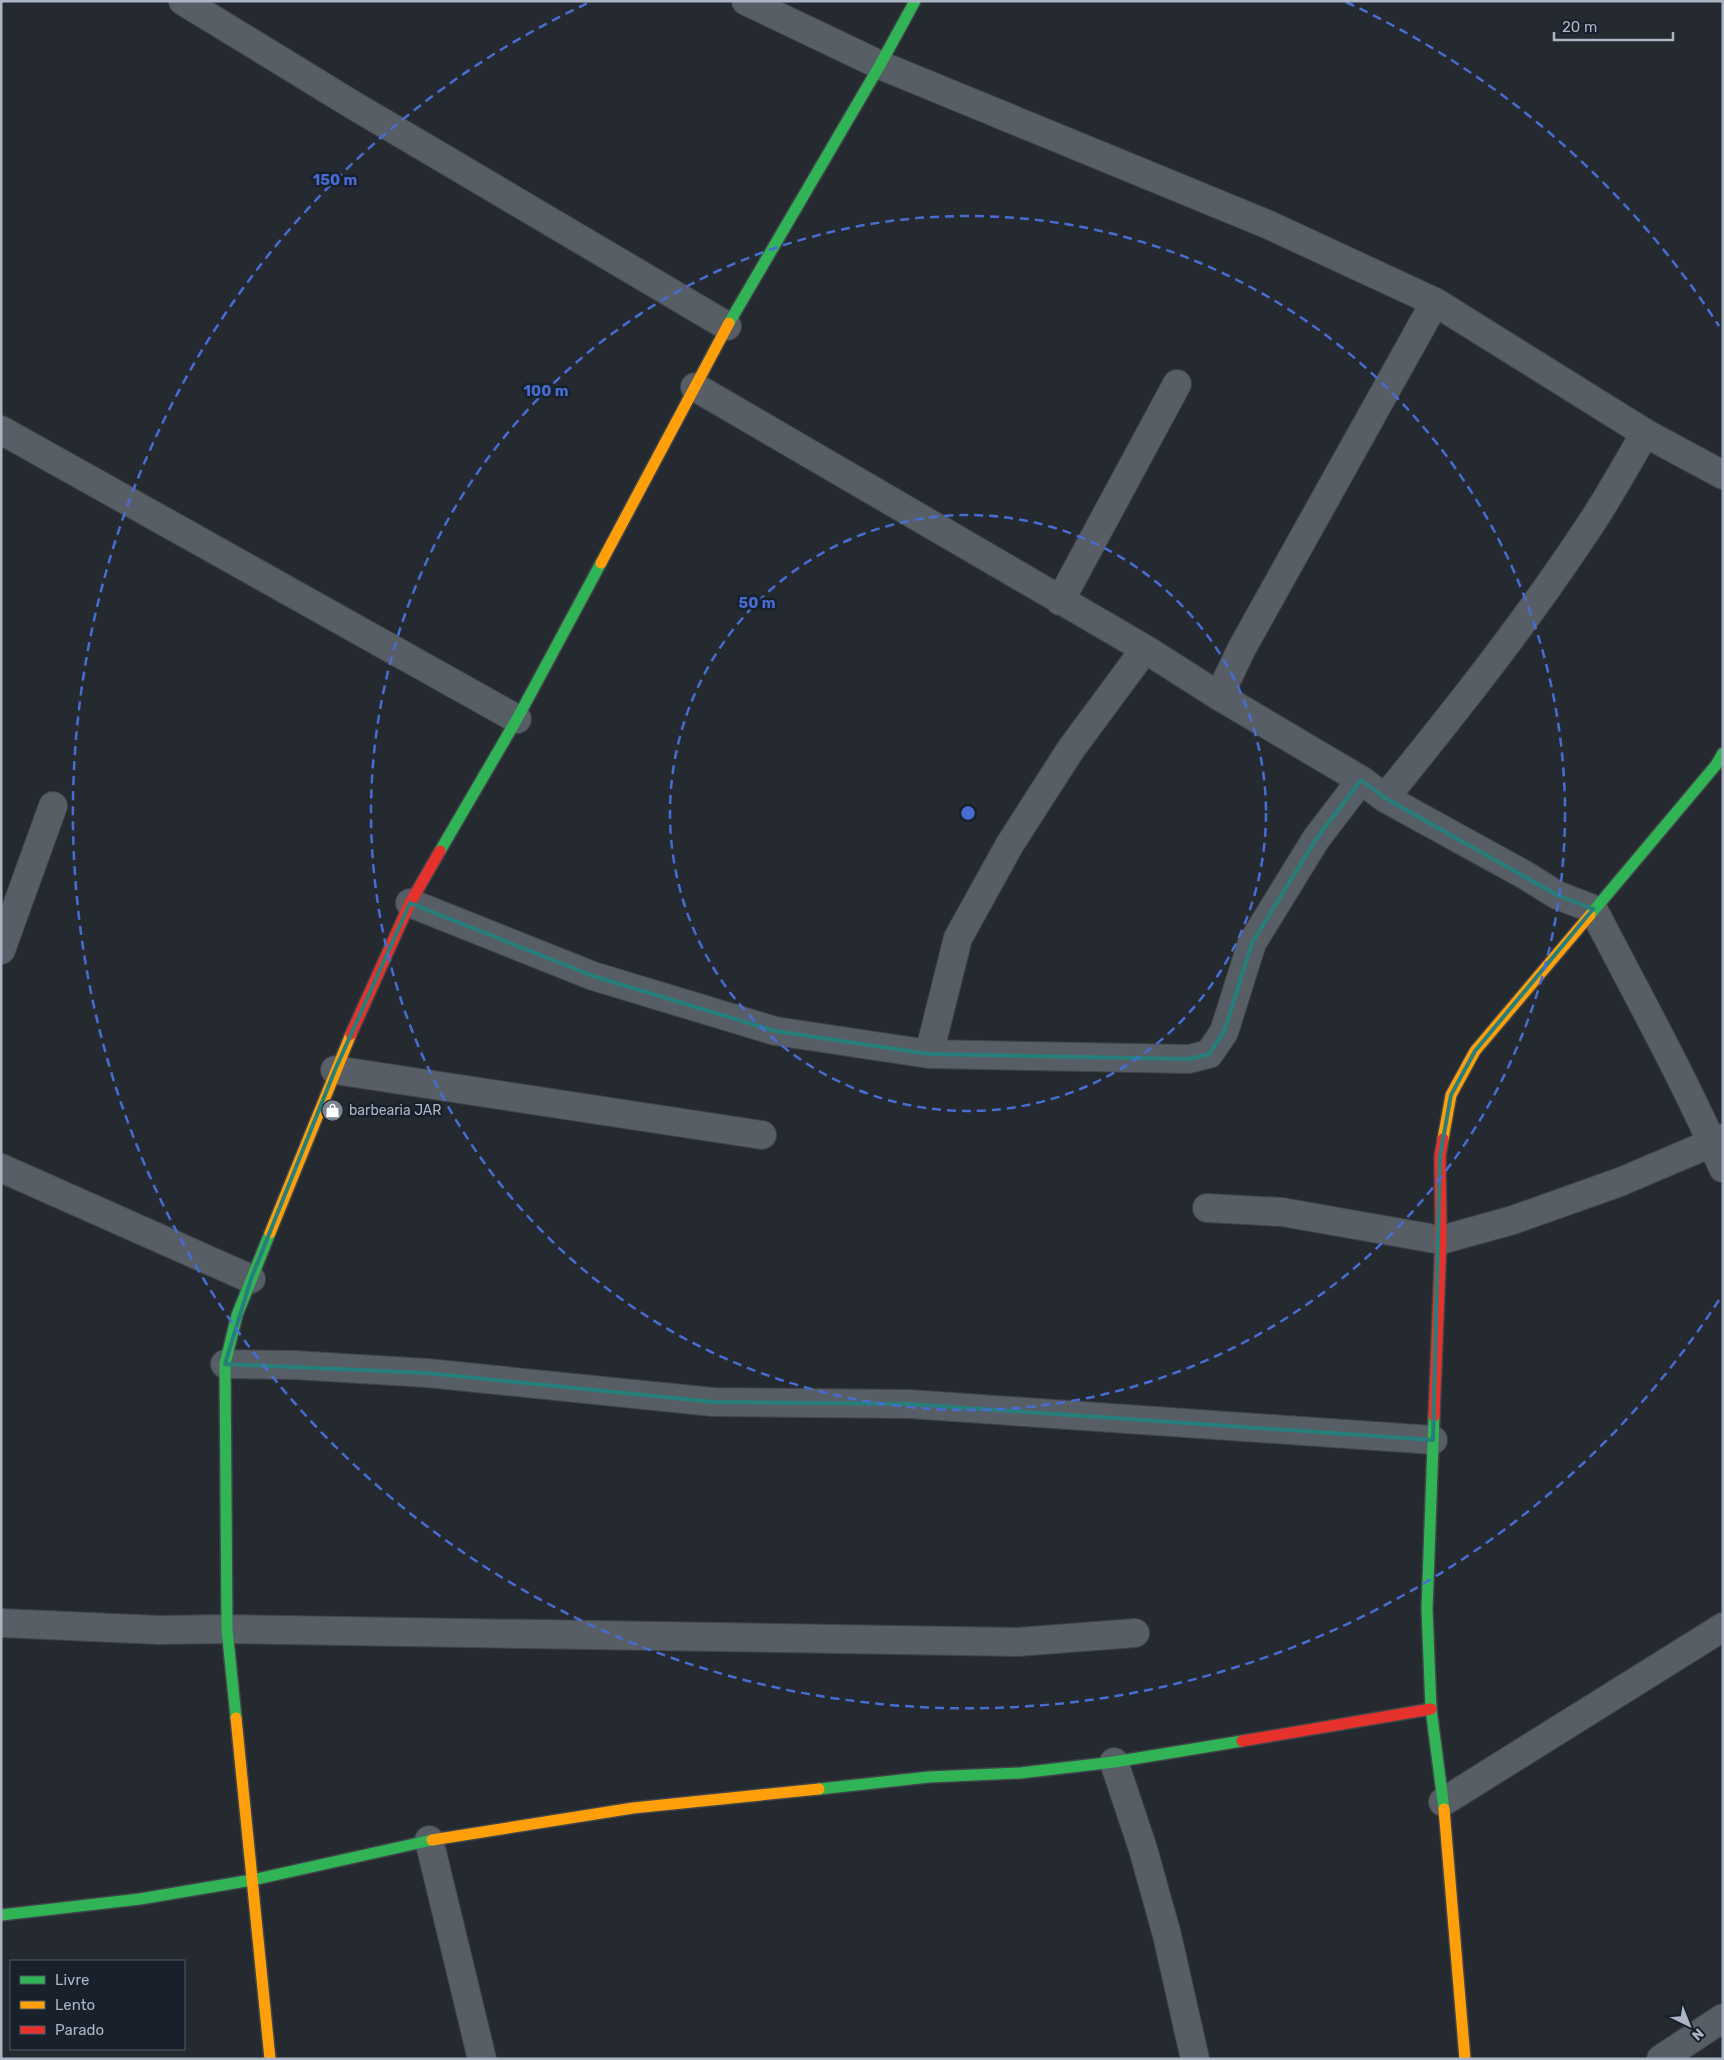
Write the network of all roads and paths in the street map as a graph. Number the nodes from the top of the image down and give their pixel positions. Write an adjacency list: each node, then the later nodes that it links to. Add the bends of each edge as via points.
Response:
1 (184, 1): 6 (street)
2 (746, 1): 4 (street)
3 (915, 1): 4 (street)
4 (880, 65): 5 (street, via 1260,221); 6 (street)
5 (1435, 302): 10 (street); 14 (street, via 1247,639)
6 (727, 326): 8 (street)
7 (1177, 384): 12 (street)
8 (696, 387): 12 (street); 15 (street)
9 (1, 430): 15 (street)
10 (1645, 433): 11 (street); 18 (street, via 1582,539 1543,594 1488,671)
11 (1723, 475)
12 (1060, 601): 13 (street)
13 (1145, 649): 14 (street); 23 (street, via 1071,749 1010,844 958,938)
14 (1219, 696): 17 (street)
15 (517, 719): 20 (street)
16 (1720, 766): 21 (street)
17 (1361, 780): 18 (street); 23 (street, via 1316,839 1252,943 1224,1032 1209,1054 1189,1059)
18 (1385, 798): 21 (street, via 1557,895)
19 (53, 806): 22 (street)
20 (410, 903): 23 (street, via 593,976 775,1031); 24 (street)
21 (1593, 909): 26 (street); 30 (street, via 1475,1051 1450,1095 1440,1156)
22 (1, 950)
23 (929, 1054)
24 (335, 1070): 25 (street); 31 (street)
25 (762, 1136)
26 (1717, 1140): 28 (street); 30 (street, via 1620,1182 1513,1220)
27 (1, 1168): 31 (street)
28 (1723, 1168)
29 (1207, 1208): 30 (street, via 1282,1212)
30 (1441, 1240): 33 (street)
31 (251, 1279): 32 (street, via 237,1315)
32 (225, 1364): 33 (street, via 427,1373 713,1402 909,1404); 36 (street)
33 (1433, 1440): 38 (street, via 1427,1609)
34 (1, 1623): 36 (street, via 159,1630)
35 (1723, 1627): 40 (street)
36 (227, 1629): 37 (street, via 1017,1642); 42 (street)
37 (1135, 1633)
38 (1431, 1709): 39 (street); 40 (street)
39 (1114, 1762): 41 (street, via 1020,1773 929,1777 633,1808); 47 (street, via 1164,1926)
40 (1443, 1802): 48 (street)
41 (429, 1840): 42 (street); 46 (street)
42 (252, 1880): 43 (street, via 140,1899); 45 (street)
43 (1, 1915)
44 (1723, 2018): 49 (street)
45 (270, 2059)
46 (482, 2059)
47 (1194, 2059)
48 (1465, 2059)
49 (1661, 2059)

